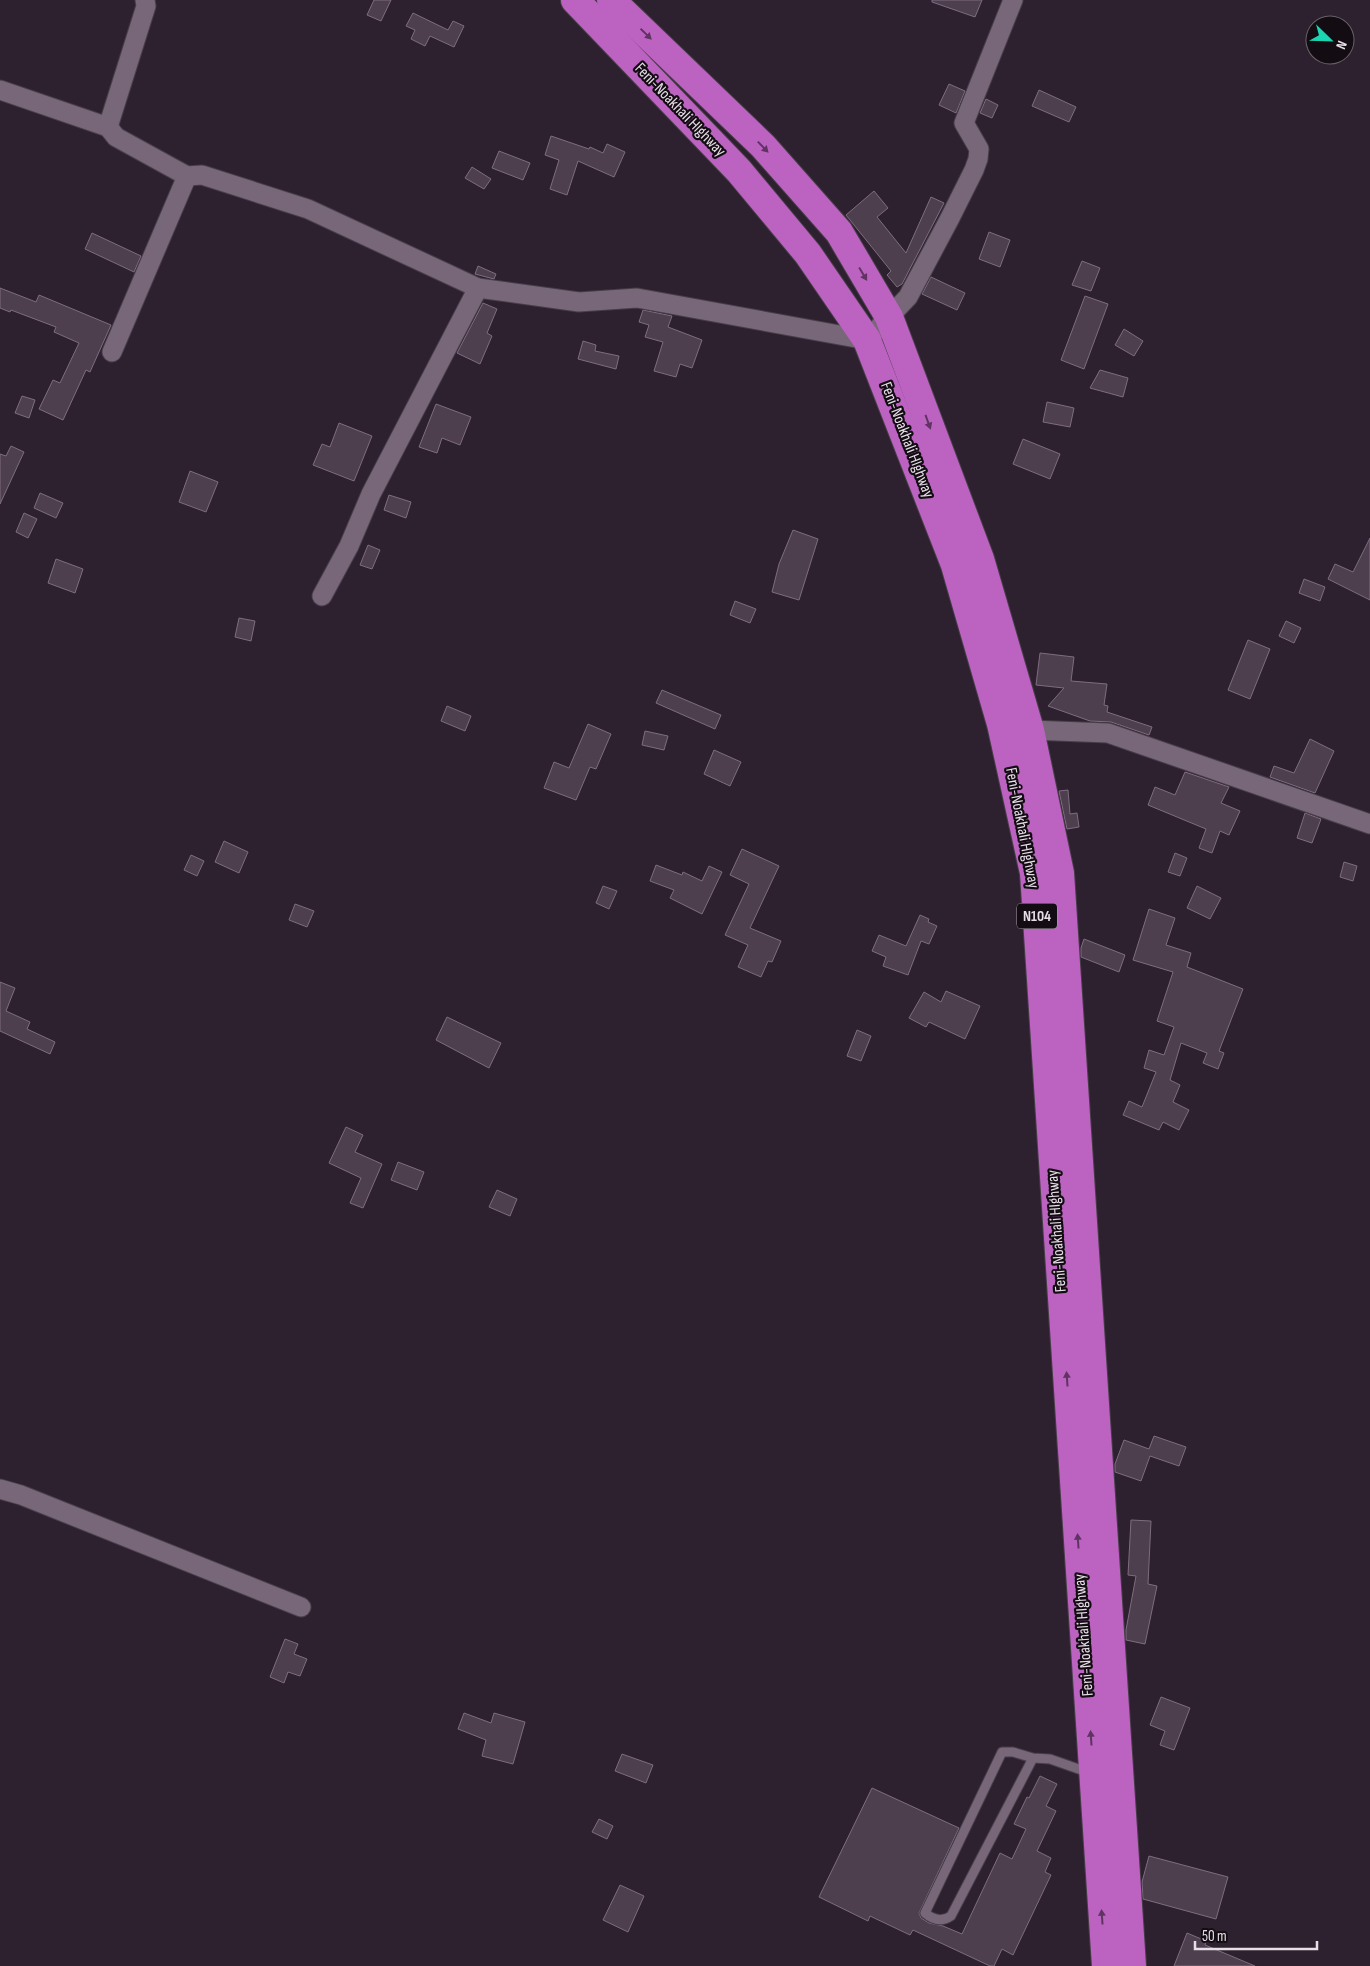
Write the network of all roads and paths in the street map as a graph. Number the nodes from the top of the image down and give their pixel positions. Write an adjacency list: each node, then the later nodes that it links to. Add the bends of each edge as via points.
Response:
1 (145, 0): 6 (street, via 146,6)
2 (575, 0): 10 (highway, Feni-Noakhali HIghway / N104, via 739,171 808,254)
3 (611, 0): 9 (highway, Feni-Noakhali HIghway / N104, one-way to 9, via 763,146 839,232)
4 (1013, 0): 9 (street, via 964,123 978,149 978,159 908,297)
5 (0, 90): 6 (street)
6 (108, 127): 7 (street, via 116,138)
7 (187, 176): 8 (street, via 202,175 308,209); 11 (street)
8 (478, 288): 10 (street, via 579,302 637,298); 12 (street)
9 (889, 317): 10 (street); 14 (highway, Feni-Noakhali HIghway / N104, one-way to 14, via 980,559)
10 (868, 340): 13 (highway, Feni-Noakhali HIghway / N104, via 955,565)
11 (112, 352)
12 (322, 596)
13 (1001, 724): 14 (street); 19 (highway, Feni-Noakhali HIghway / N104, one-way to 13, via 1034,874)
14 (1030, 730): 15 (street, via 1108,733); 21 (highway, Feni-Noakhali HIghway / N104, via 1060,873)
15 (1370, 824)
16 (0, 1489): 17 (street)
17 (301, 1607)
18 (1033, 1758): 18 (lane, via 954,1912 946,1919 930,1918 925,1914 1002,1752); 19 (lane, via 1050,1759)
19 (1093, 1774): 20 (highway, Feni-Noakhali HIghway / N104, one-way to 19)
20 (1106, 1966)
21 (1132, 1966)

